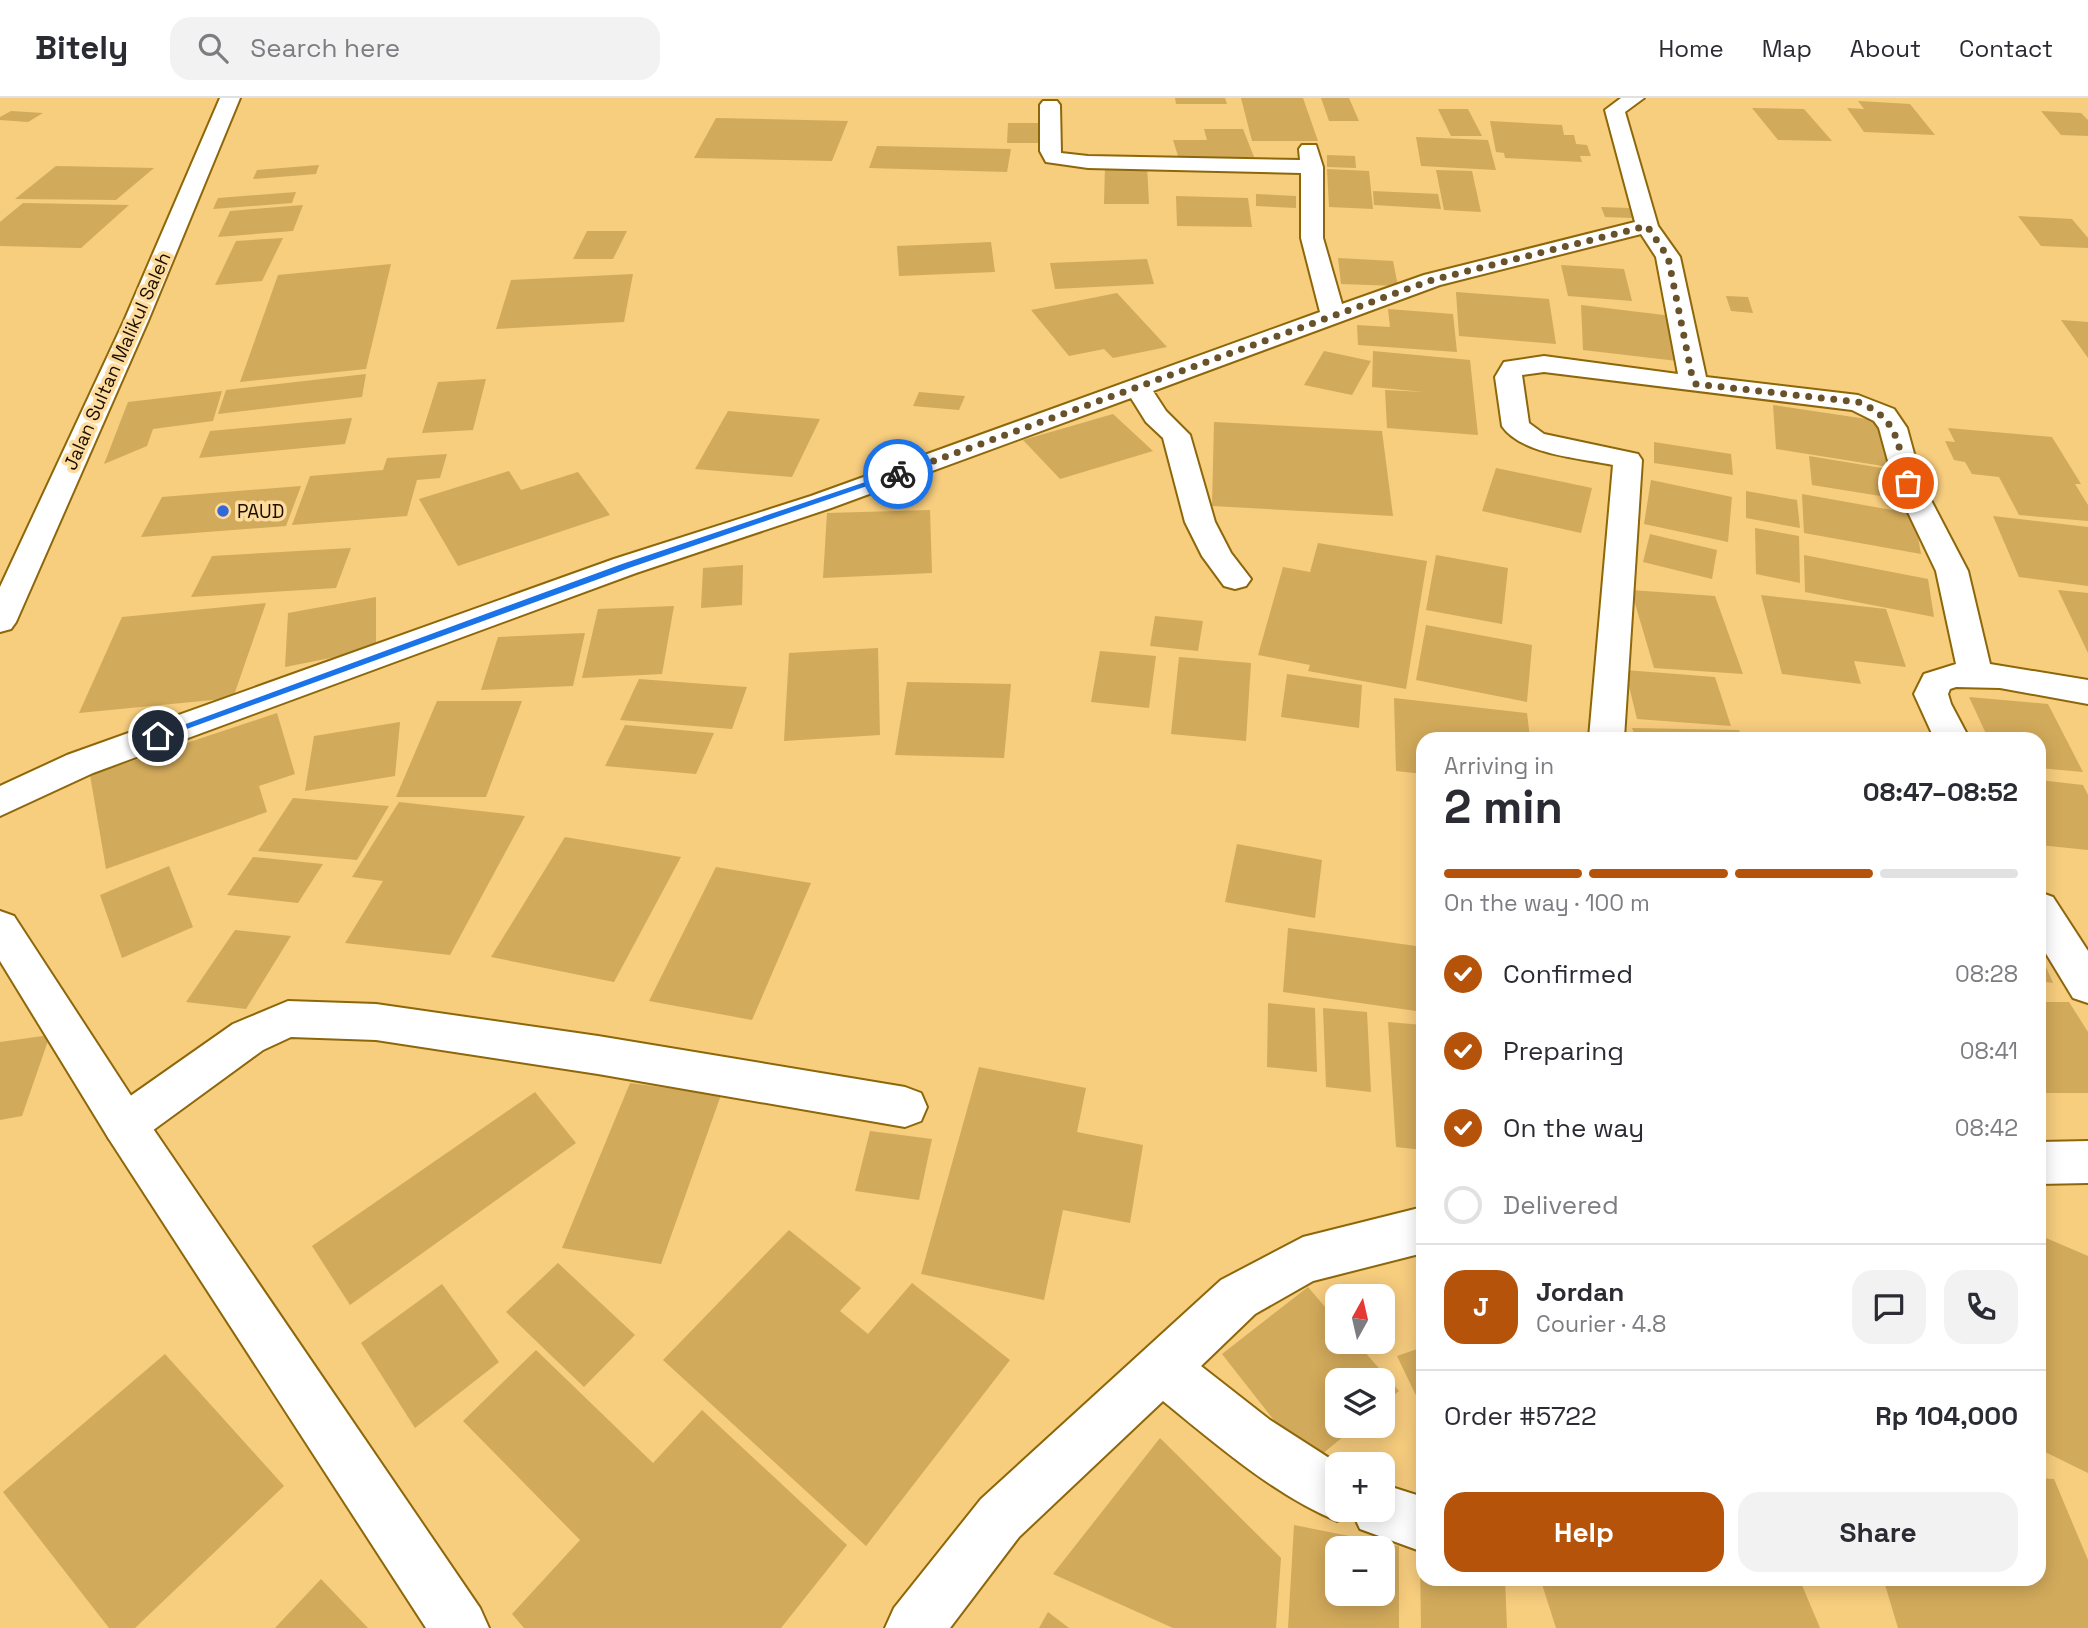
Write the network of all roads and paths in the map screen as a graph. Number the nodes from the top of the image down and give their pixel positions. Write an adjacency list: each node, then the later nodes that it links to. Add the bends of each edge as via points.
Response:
1 (230, 98): 9 (street, Jalan Sultan Malikul Saleh, via 136,321)
2 (1634, 98): 4 (street, via 1615,110)
3 (1050, 105): 5 (street, via 1053,158 1088,162 1310,158 1312,238)
4 (1647, 226): 5 (street, via 1432,280); 6 (street, via 1668,257)
5 (1333, 316): 7 (street)
6 (1696, 384): 10 (street, via 1858,402 1884,415 1893,428 1908,483 1952,571); 12 (street, via 1544,365 1513,368 1508,377 1516,426 1535,440 1628,460)
7 (1137, 387): 8 (street, via 1156,416 1176,435 1200,522 1217,556); 14 (street, via 80,764)
8 (1236, 579)
9 (0, 622)
10 (1975, 672): 11 (street); 13 (street, via 1942,677 1934,684 1931,694)
11 (2088, 692)
12 (1606, 732)
13 (1948, 732)
14 (0, 802)
15 (2046, 919): 17 (street)
16 (0, 928): 19 (street)
17 (2088, 986)
18 (905, 1107): 19 (street, via 376,1022 288,1019 247,1037)
19 (125, 1125): 27 (street)
20 (2088, 1162): 21 (street)
21 (2046, 1163)
22 (1416, 1232): 23 (street, via 1303,1260 1238,1297)
23 (1163, 1368): 24 (street, via 1251,1440); 28 (street, via 1000,1518)
24 (1325, 1486)
25 (1395, 1515): 26 (street)
26 (1416, 1523)
27 (460, 1628)
28 (914, 1628)

